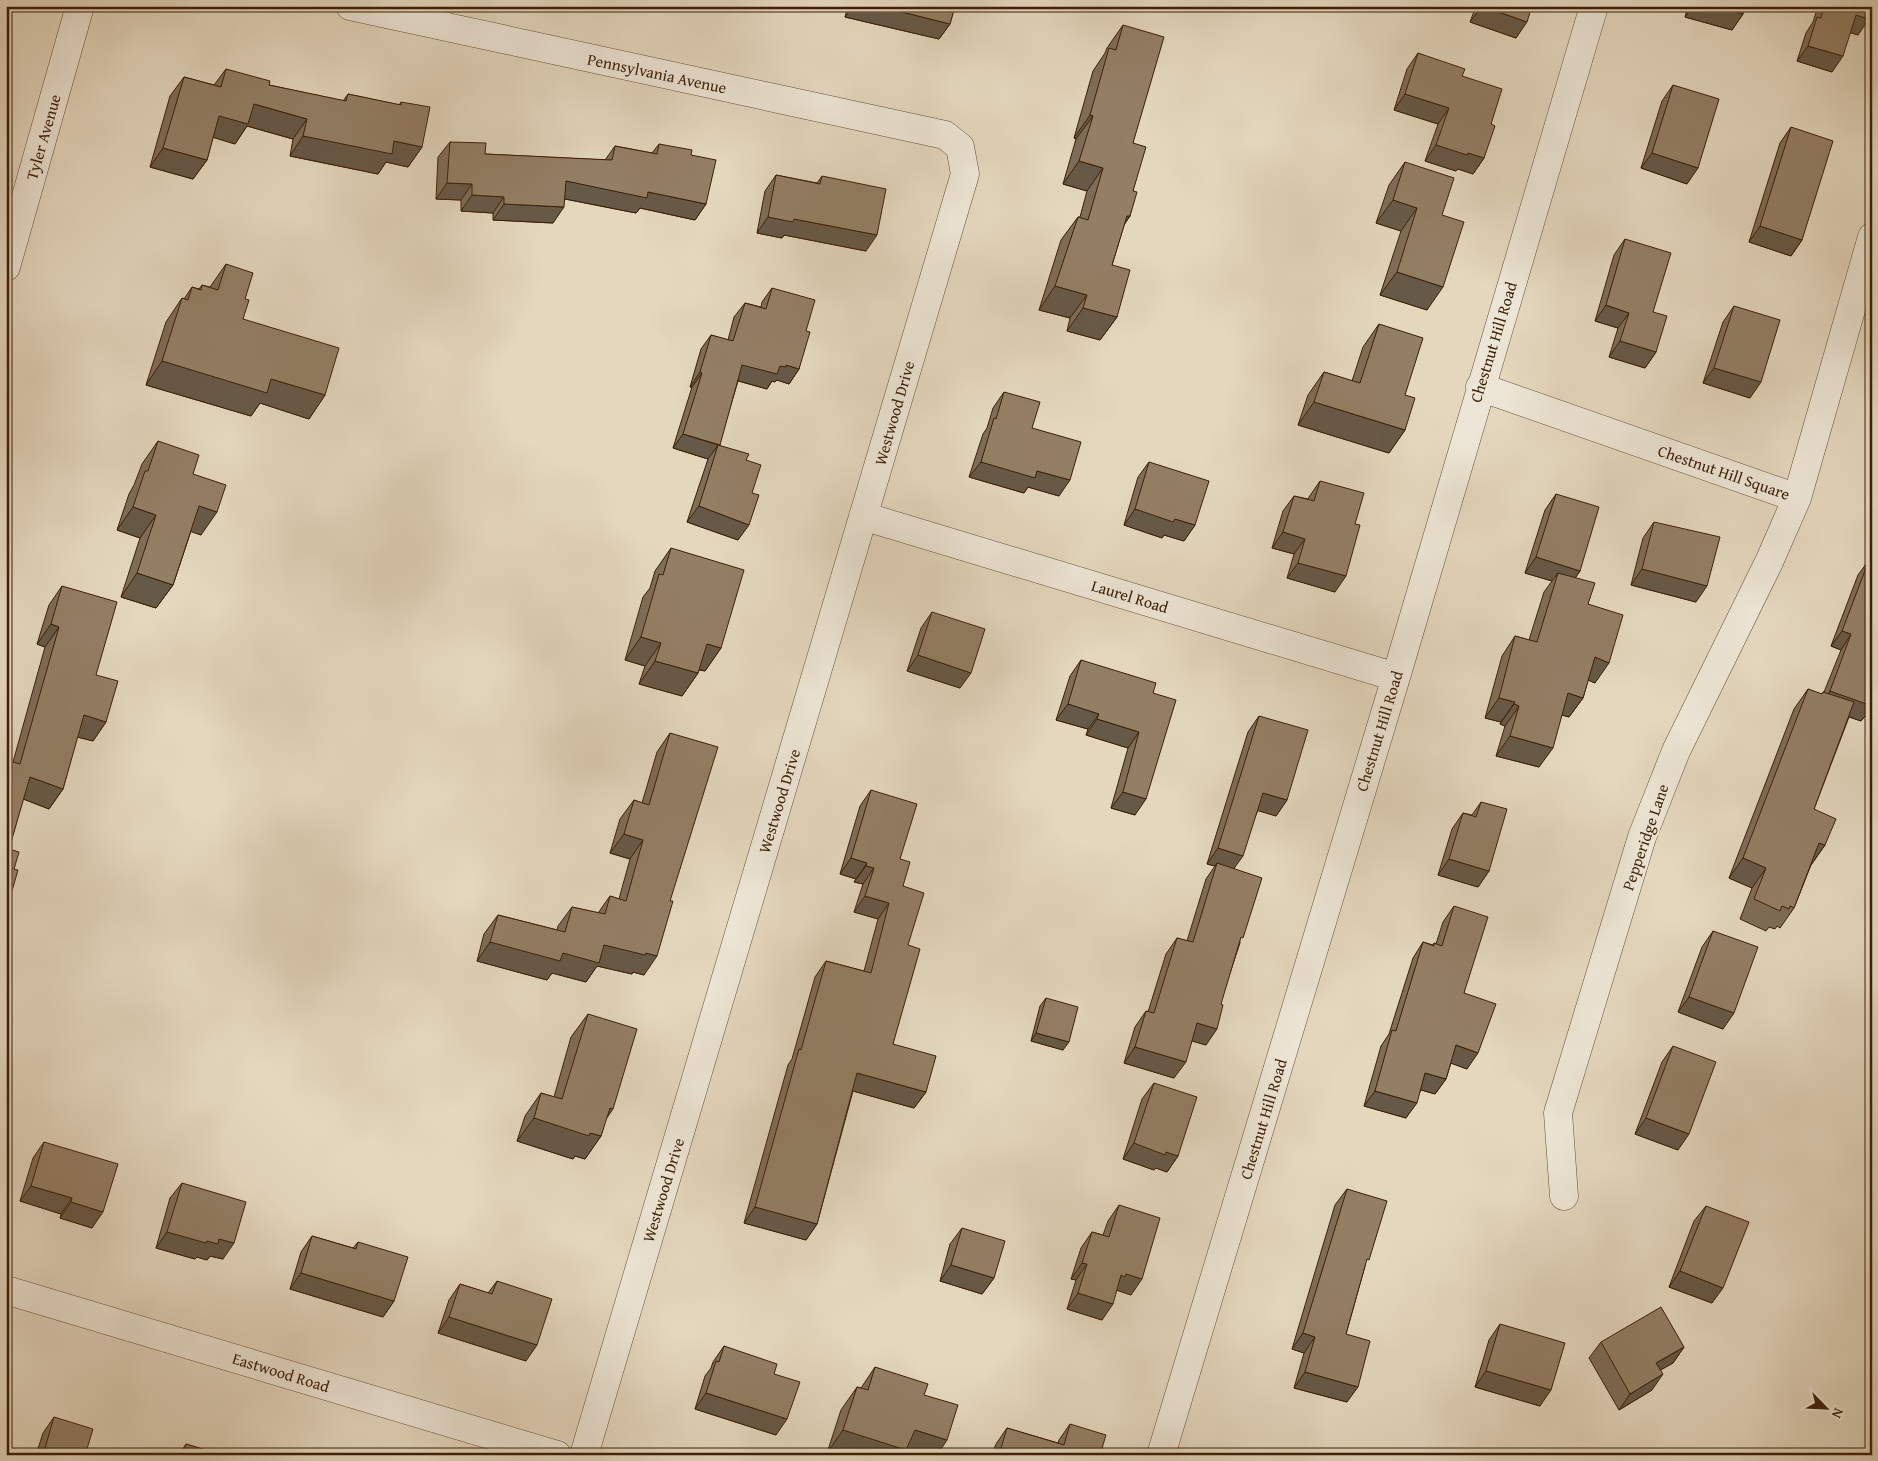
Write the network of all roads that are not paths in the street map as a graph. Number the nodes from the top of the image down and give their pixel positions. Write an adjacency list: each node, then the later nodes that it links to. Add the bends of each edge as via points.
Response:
1 (80, 6): 6 (street, Tyler Avenue)
2 (350, 6): 4 (street, Pennsylvania Avenue, via 945,135)
3 (1594, 6): 7 (street, Chestnut Hill Road)
4 (960, 147): 9 (street, Westwood Drive, via 965,174)
5 (1872, 237): 8 (street, Chestnut Hill Square)
6 (6, 267)
7 (1480, 387): 8 (street, Chestnut Hill Square); 10 (street, Chestnut Hill Road)
8 (1797, 498): 11 (street, Pepperidge Lane, via 1676,751 1642,837 1558,1113)
9 (864, 516): 10 (street, Laurel Road); 14 (street, Westwood Drive)
10 (1396, 677): 15 (street, Chestnut Hill Road)
11 (1564, 1196)
12 (6, 1290): 13 (street, Eastwood Road)
13 (556, 1455)
14 (584, 1455)
15 (1161, 1455)

